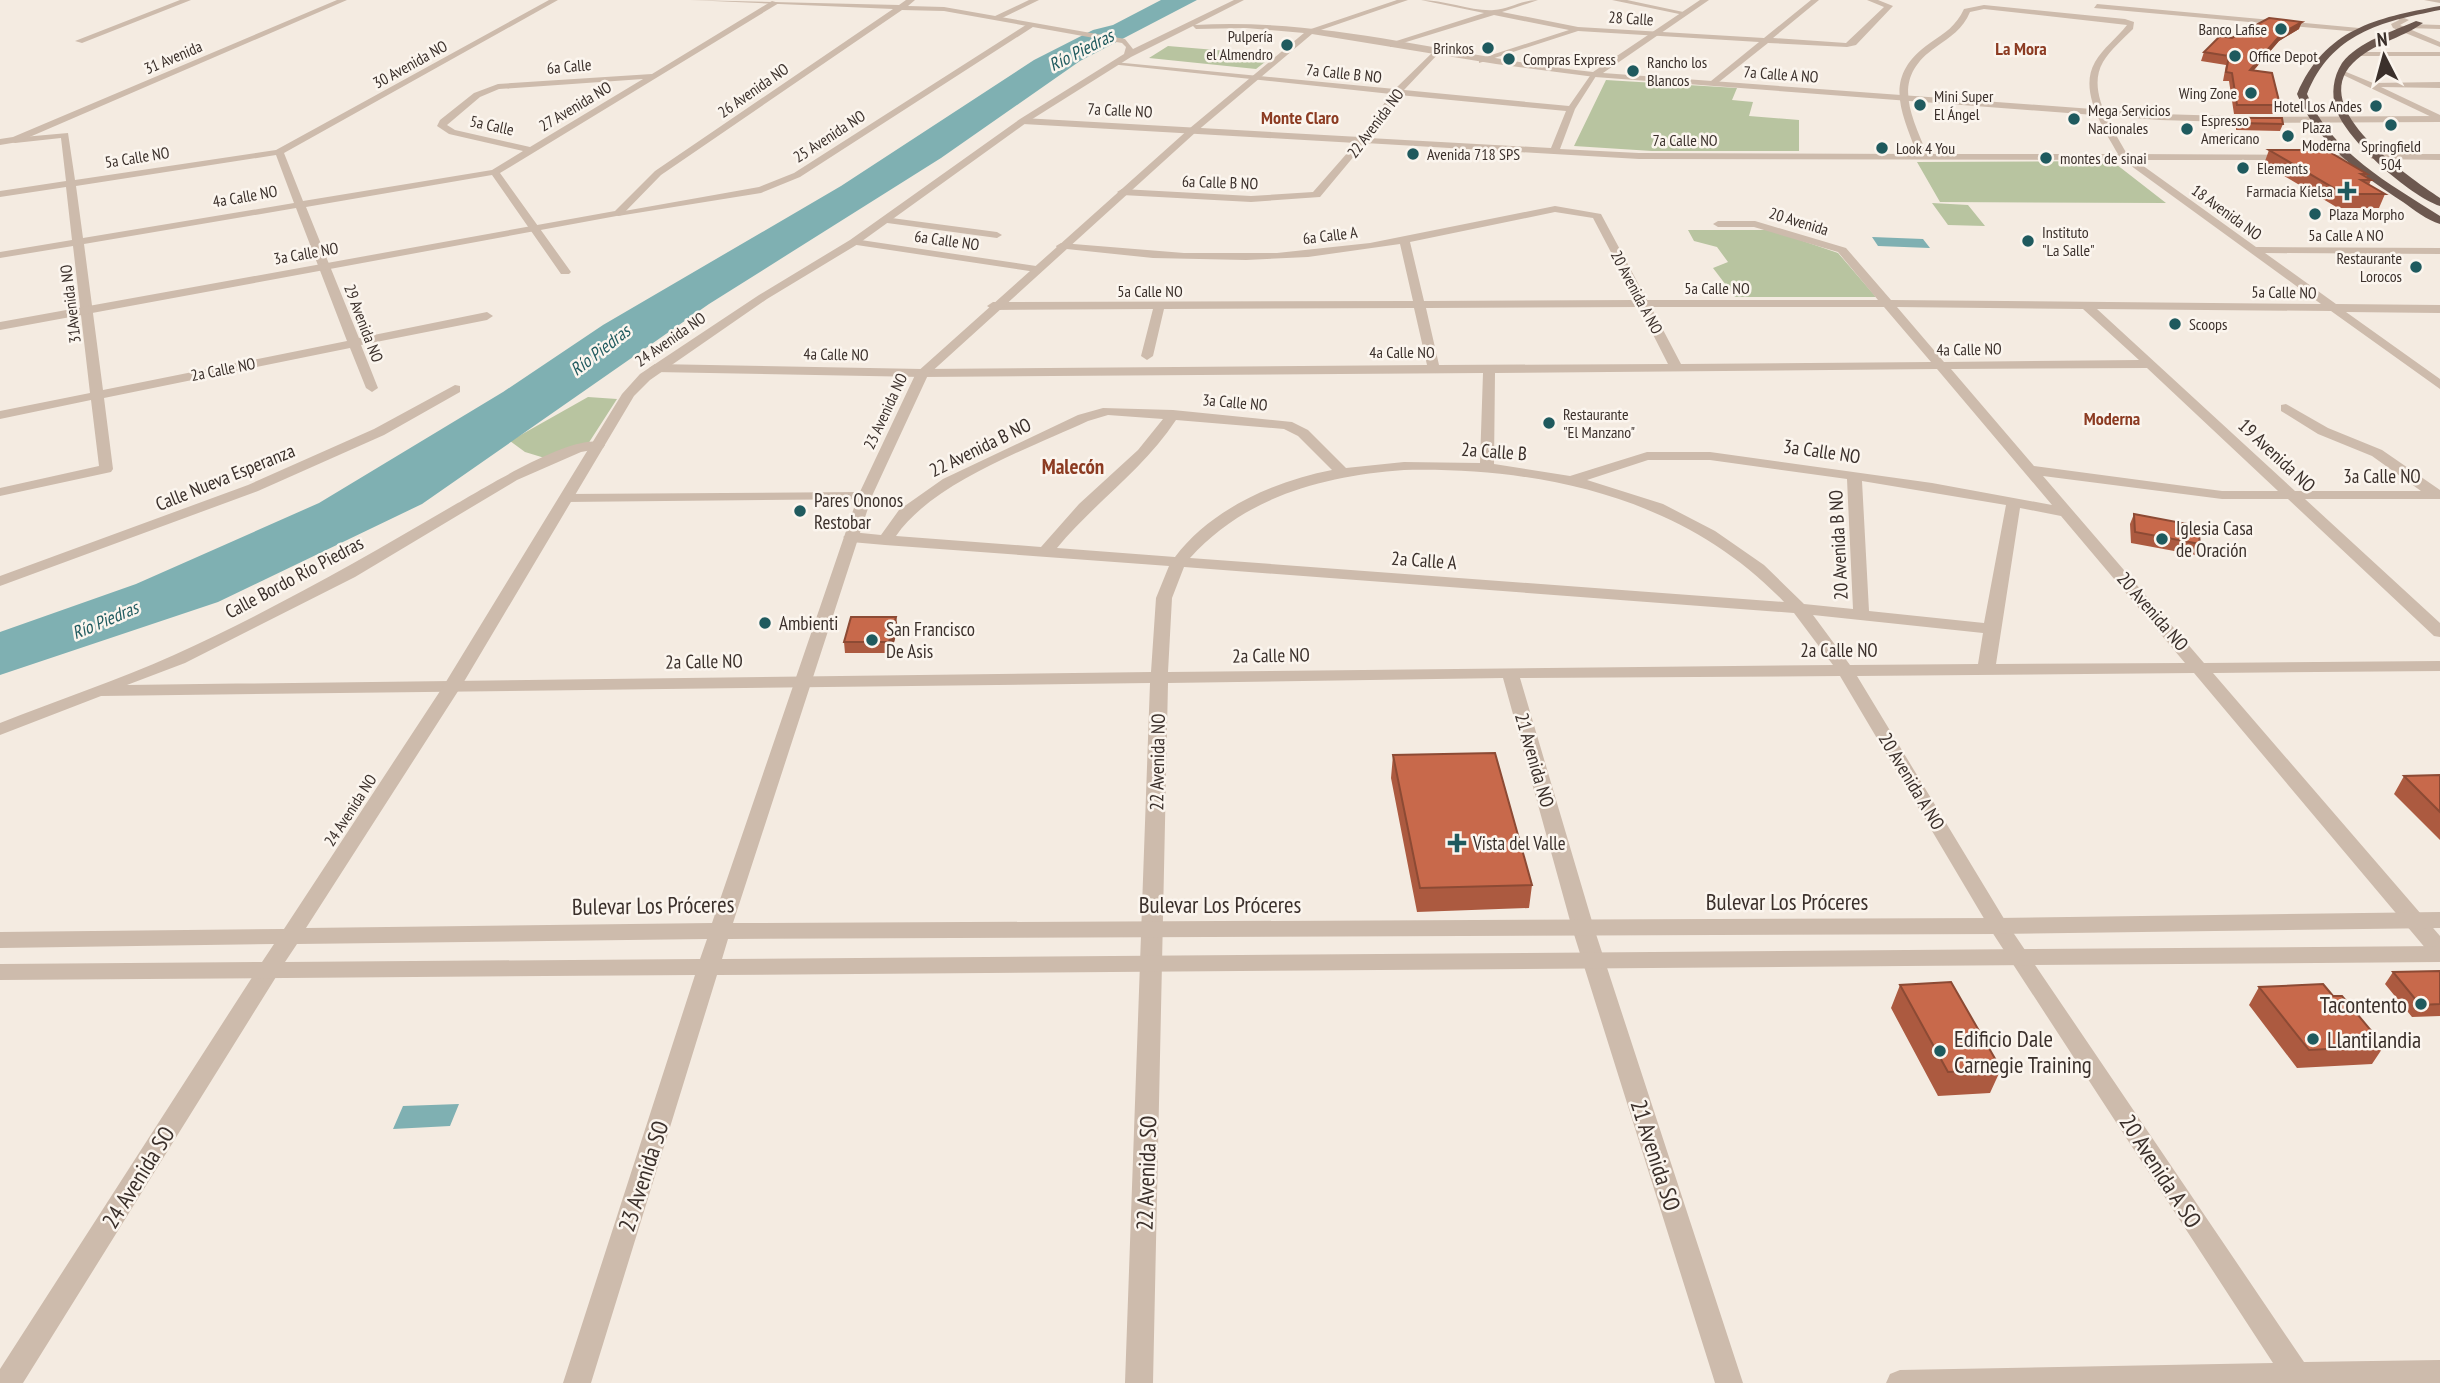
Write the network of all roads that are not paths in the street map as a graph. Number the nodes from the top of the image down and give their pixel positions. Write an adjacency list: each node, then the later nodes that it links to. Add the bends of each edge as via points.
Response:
1 (187, 0): 37 (street)
2 (343, 0): 65 (street, 31 Avenida)
3 (554, 0): 69 (street, 30 Avenida NO)
4 (694, 0): 18 (street)
5 (911, 0): 19 (street, 26 Avenida NO)
6 (1035, 0): 26 (street)
7 (1240, 0): 29 (street, 24 Avenida NO)
8 (1404, 0): 33 (street, 23 Avenida NO)
9 (1425, 0): 22 (street, 28 Calle)
10 (1534, 0): 22 (street)
11 (1616, 0): 23 (street)
12 (1704, 0): 23 (street)
13 (1815, 0): 36 (street)
14 (1871, 0): 36 (street, 28 Calle, via 1889,6 1853,43)
15 (2159, 0): 21 (street)
16 (2428, 0): 17 (street)
17 (2440, 1)
18 (775, 3): 19 (street); 48 (street, 27 Avenida NO)
19 (897, 7): 26 (street); 82 (street, 26 Avenida NO, via 658,173)
20 (2440, 8): 25 (highway)
21 (2139, 9): 24 (street, via 2085,5); 34 (street)
22 (1496, 13): 32 (street, 28 Calle); 39 (street)
23 (1684, 13): 35 (street)
24 (2089, 16): 55 (street, via 1984,7 1967,11 1958,28 1923,51 1903,76); 57 (street, 18 Avenida NO, via 2131,24 2094,75)
25 (2400, 16): 31 (street, via 2405,20 2395,24); 34 (highway)
26 (997, 17): 28 (street)
27 (2440, 17): 31 (highway)
28 (1032, 24): 38 (street); 82 (street, 25 Avenida NO, via 797,175 761,190)
29 (1188, 27): 33 (street, 7a Calle A NO, via 1248,24); 38 (street, 24 Avenida NO)
30 (2440, 27): 31 (street)
31 (2406, 28): 40 (street); 42 (highway)
32 (1578, 29): 35 (street, 28 Calle); 44 (street)
33 (1312, 30): 39 (street, 7a Calle A NO); 49 (street, 23 Avenida NO)
34 (2359, 30): 60 (highway, via 2322,53 2308,73 2302,93)
35 (1657, 34): 36 (street, 28 Calle); 47 (street)
36 (1763, 40): 50 (street)
37 (79, 41)
38 (1125, 45): 45 (street, 24 Avenida NO)
39 (1394, 45): 41 (street, 7a Calle A NO)
40 (2440, 45)
41 (1435, 52): 44 (street, 7a Calle A NO); 54 (street, 22 Avenida NO)
42 (2357, 54): 43 (street); 46 (highway)
43 (2440, 54)
44 (1482, 61): 47 (street, 7a Calle A NO)
45 (1114, 64): 49 (street, 7a Calle B NO); 61 (street, 24 Avenida NO)
46 (2343, 71): 51 (highway); 52 (street)
47 (1595, 75): 50 (street, 7a Calle A NO); 56 (street)
48 (656, 76): 62 (street, 6a Calle, via 485,90 443,122); 67 (street, 27 Avenida NO)
49 (1252, 78): 54 (street, 7a Calle B NO); 63 (street, 23 Avenida NO)
50 (1714, 83): 55 (street, 7a Calle A NO)
51 (2337, 84): 52 (street); 59 (highway, via 2338,106)
52 (2371, 84): 53 (street); 58 (street)
53 (2440, 85)
54 (1396, 92): 56 (street, 7a Calle B NO); 64 (street, 22 Avenida NO)
55 (1900, 97): 57 (street, 7a Calle A NO); 70 (street)
56 (1572, 109): 68 (street)
57 (2101, 113): 60 (street, 7a Calle A NO); 71 (street, 18 Avenida NO)
58 (2440, 118): 59 (street, 7a Calle A NO)
59 (2345, 119): 60 (street, 7a Calle A NO); 74 (highway)
60 (2315, 120): 72 (highway)
61 (1023, 121): 63 (street, 7a Calle NO); 84 (street, 24 Avenida NO)
62 (445, 129): 67 (street, 5a Calle)
63 (1193, 130): 64 (street, 7a Calle NO); 77 (street, 23 Avenida NO)
64 (1363, 139): 68 (street, 7a Calle NO); 79 (street, 22 Avenida NO)
65 (15, 140): 66 (street); 76 (street, 31Avenida NO, via 65,135)
66 (0, 142)
67 (532, 150): 75 (street, 27 Avenida NO)
68 (1555, 150): 70 (street, 7a Calle NO, via 1639,156)
69 (279, 152): 76 (street, 5a Calle NO); 81 (street, 29 Avenida NO)
70 (1923, 156): 71 (street, 7a Calle NO)
71 (2124, 156): 72 (street, 7a Calle NO); 93 (street, 18 Avenida NO)
72 (2347, 157): 85 (highway)
73 (2440, 157): 74 (street)
74 (2382, 160): 80 (highway)
75 (495, 172): 81 (street, 4a Calle NO); 87 (street)
76 (71, 183): 78 (street, 5a Calle NO); 90 (street, 31Avenida NO)
77 (1122, 192): 79 (street, 6a Calle B NO, via 1251,199); 92 (street, 23 Avenida NO)
78 (0, 194)
79 (1316, 195)
80 (2439, 202)
81 (300, 204): 90 (street, 4a Calle NO); 96 (street, 29 Avenida NO)
82 (618, 213): 87 (street, 3a Calle NO)
83 (1597, 216): 89 (street, 6a Calle A, via 1555,209); 99 (street, 20 Avenida A NO)
84 (884, 220): 88 (street); 91 (street, 24 Avenida NO)
85 (2440, 222)
86 (1718, 224): 100 (street, 20 Avenida, via 1755,224 1842,250)
87 (535, 229): 96 (street, 3a Calle NO); 98 (street)
88 (997, 235)
89 (1404, 238): 92 (street, 6a Calle A, via 1305,254 1247,256 1134,254); 101 (street)
90 (78, 242): 95 (street, 4a Calle NO); 107 (street, 31Avenida NO)
91 (853, 242): 97 (street, 6a Calle NO); 114 (street, 24 Avenida NO)
92 (1061, 246): 97 (street, 23 Avenida NO)
93 (2253, 250): 94 (street, 5a Calle A NO); 105 (street, 18 Avenida NO)
94 (2440, 251)
95 (0, 255)
96 (325, 267): 107 (street, 3a Calle NO); 110 (street, 29 Avenida NO)
97 (1036, 269): 102 (street, 23 Avenida NO)
98 (565, 272)
99 (1643, 303): 100 (street, 5a Calle NO); 101 (street, 5a Calle NO); 115 (street, 20 Avenida A NO)
100 (1889, 303): 103 (street, 5a Calle NO); 113 (street, 20 Avenida NO)
101 (1420, 304): 104 (street, 5a Calle NO); 116 (street)
102 (993, 306): 104 (street, 5a Calle NO); 120 (street, 23 Avenida NO)
103 (2087, 306): 105 (street, 5a Calle NO); 112 (street, 19 Avenida NO)
104 (1159, 307): 111 (street)
105 (2331, 309): 106 (street, 5a Calle NO); 121 (street, 18 Avenida NO)
106 (2440, 309)
107 (86, 311): 109 (street, 3a Calle NO); 124 (street, 31Avenida NO)
108 (487, 316): 110 (street, 2a Calle NO)
109 (0, 327)
110 (355, 343): 122 (street, 29 Avenida NO); 124 (street, 2a Calle NO)
111 (1147, 356): 118 (street, via 1134,363); 119 (street, via 1157,363)
112 (2150, 364): 113 (street, 4a Calle NO); 136 (street, 19 Avenida NO)
113 (1944, 367): 115 (street, 4a Calle NO); 131 (street, 20 Avenida NO)
114 (655, 368): 120 (street, 4a Calle NO); 129 (street, 24 Avenida NO, via 629,394)
115 (1677, 368): 117 (street, 4a Calle NO)
116 (1434, 369): 117 (street, 4a Calle NO); 119 (street, 4a Calle NO)
117 (1489, 369): 130 (street)
118 (1133, 371): 119 (street, 4a Calle NO); 120 (street, 4a Calle NO)
119 (1157, 371)
120 (922, 373): 138 (street, 23 Avenida NO)
121 (2440, 385)
122 (372, 388)
123 (455, 389): 146 (street, Calle Nueva Esperanza, via 379,432 253,488)
124 (97, 395): 128 (street, 2a Calle NO); 135 (street, 31Avenida NO, via 106,469)
125 (2286, 408): 137 (street, via 2323,431 2377,453)
126 (1108, 411): 127 (street, 3a Calle NO); 143 (street, 22 Avenida B NO, via 1083,418 948,482 904,513)
127 (1173, 414): 132 (street, 3a Calle NO, via 1295,428); 144 (street, via 1149,450 1081,510)
128 (0, 415)
129 (598, 445): 139 (street, 24 Avenida NO); 159 (street, Calle Bordo Río Piedras, via 578,448 512,477 327,585 179,659)
130 (1487, 468): 132 (street, 2a Calle B); 134 (street, 2a Calle B)
131 (2032, 470): 136 (street, 3a Calle NO, via 2222,495); 141 (street, 20 Avenida NO)
132 (1342, 472): 145 (street, 2a Calle B, via 1294,482 1245,504)
133 (1854, 475): 134 (street, 3a Calle NO, via 1677,454 1636,459); 140 (street, 3a Calle NO); 148 (street, 20 Avenida B NO)
134 (1571, 480): 147 (street, 2a Calle B, via 1668,512 1717,538 1759,569)
135 (0, 492)
136 (2291, 495): 137 (street, 3a Calle NO); 150 (street, 19 Avenida NO)
137 (2438, 495)
138 (865, 496): 139 (street); 142 (street, 23 Avenida NO)
139 (566, 498): 158 (street, 24 Avenida NO)
140 (2014, 502): 141 (street, 3a Calle NO); 149 (street)
141 (2069, 513): 152 (street, 20 Avenida NO)
142 (852, 537): 143 (street, 2a Calle A); 157 (street, 23 Avenida NO)
143 (885, 540): 144 (street, 2a Calle A)
144 (1045, 552): 145 (street, 2a Calle A)
145 (1178, 563): 147 (street, 2a Calle A); 156 (street, 22 Avenida NO, via 1162,608)
146 (0, 581)
147 (1797, 608): 148 (street, 2a Calle A); 154 (street, 20 Avenida A NO)
148 (1861, 613): 149 (street, 2a Calle A)
149 (1993, 629): 153 (street)
150 (2440, 632)
151 (2440, 666): 152 (street, 2a Calle NO)
152 (2202, 668): 153 (street, 2a Calle NO); 161 (street, 20 Avenida NO)
153 (1987, 670): 154 (street, 2a Calle NO)
154 (1847, 671): 155 (street, 2a Calle NO); 163 (street, 20 Avenida A NO)
155 (1510, 673): 156 (street, 2a Calle NO); 164 (street, 21 Avenida NO)
156 (1159, 677): 157 (street, 2a Calle NO); 166 (street, 22 Avenida NO)
157 (806, 681): 158 (street, 2a Calle NO); 165 (street, 23 Avenida NO)
158 (453, 685): 159 (street, 2a Calle NO); 167 (street, 24 Avenida NO)
159 (103, 691): 160 (street, Calle Bordo Río Piedras)
160 (0, 729)
161 (2414, 920): 162 (street, Bulevar Los Próceres); 163 (street, Bulevar Los Próceres); 169 (street, 20 Avenida NO)
162 (2440, 920)
163 (1998, 926): 164 (street, Bulevar Los Próceres); 170 (street, 20 Avenida A NO)
164 (1583, 928): 166 (street, Bulevar Los Próceres); 171 (street, 21 Avenida SO)
165 (722, 931): 166 (street, Bulevar Los Próceres); 167 (street, Bulevar Los Próceres); 173 (street, 23 Avenida NO)
166 (1153, 931): 172 (street, 22 Avenida NO)
167 (289, 936): 168 (street, Bulevar Los Próceres); 174 (street, 24 Avenida NO)
168 (0, 940)
169 (2440, 952): 170 (street)
170 (2020, 958): 171 (street); 177 (street, 20 Avenida A SO)
171 (1593, 961): 172 (street); 181 (street, 21 Avenida SO)
172 (1152, 964): 173 (street); 180 (street, 22 Avenida SO)
173 (708, 968): 174 (street); 179 (street, 23 Avenida SO)
174 (268, 971): 175 (street); 178 (street, 24 Avenida SO)
175 (0, 972)
176 (2440, 1373): 177 (street)
177 (2299, 1380): 182 (street)
178 (7, 1383)
179 (577, 1383)
180 (1139, 1383)
181 (1729, 1383)
182 (1900, 1383)

